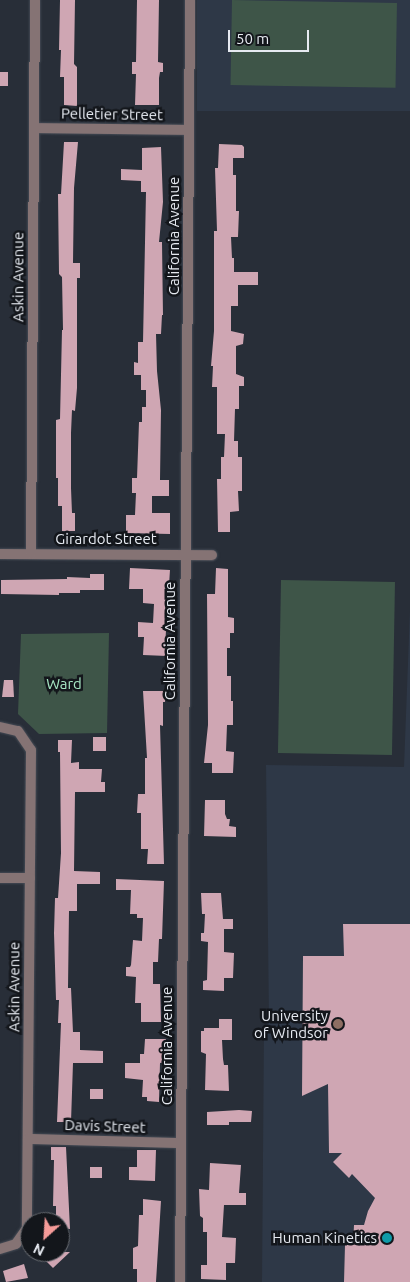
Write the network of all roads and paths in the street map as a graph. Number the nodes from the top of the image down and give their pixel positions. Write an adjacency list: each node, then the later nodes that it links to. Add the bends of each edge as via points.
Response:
1 (35, 0): 3 (street, Askin Avenue)
2 (190, 0): 4 (street, California Avenue)
3 (34, 128): 4 (street, Pelletier Street); 6 (street, Askin Avenue)
4 (190, 130): 7 (street, California Avenue)
5 (0, 554): 6 (street, Girardot Street)
6 (30, 554): 7 (street, Girardot Street)
7 (186, 555): 8 (street, Girardot Street); 13 (street, California Avenue)
8 (212, 555)
9 (0, 727): 11 (street, Askin Avenue, via 18,731 31,750)
10 (0, 878): 11 (street)
11 (30, 878): 12 (street, Askin Avenue)
12 (28, 1139): 13 (street, Davis Street); 14 (street, Askin Avenue, via 27,1228 16,1244)
13 (181, 1143): 15 (street, California Avenue)
14 (0, 1249)
15 (180, 1282)

